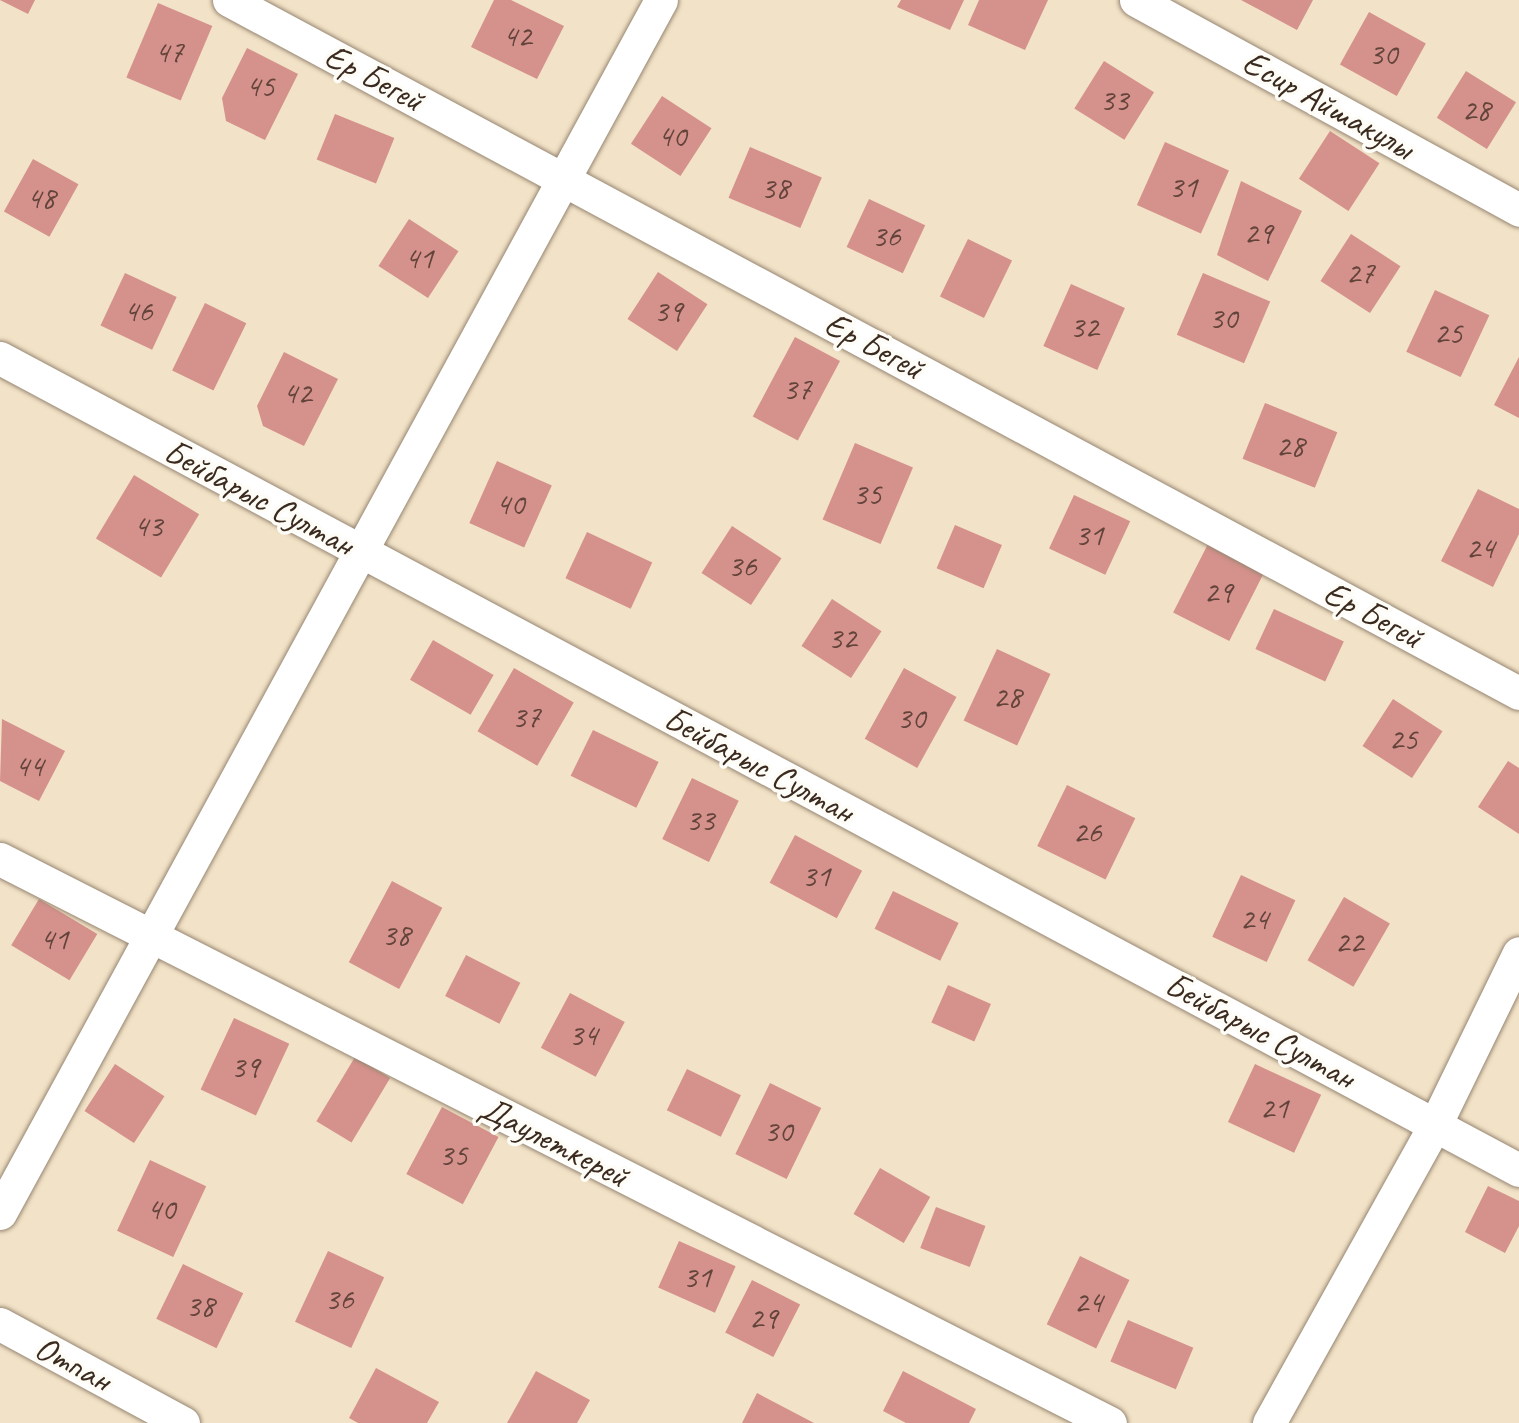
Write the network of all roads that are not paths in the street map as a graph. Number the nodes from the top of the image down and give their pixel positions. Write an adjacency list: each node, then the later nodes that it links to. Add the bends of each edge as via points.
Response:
1 (229, 0): 4 (street, Ер Бегей)
2 (661, 0): 4 (street)
3 (1136, 0): 5 (street, Есир Айшакулы)
4 (564, 180): 7 (street); 8 (street, Ер Бегей)
5 (1519, 210)
6 (0, 358): 7 (street, Бейбарыс Султан)
7 (359, 552): 10 (street); 12 (street, Бейбарыс Султан)
8 (1519, 693)
9 (0, 859): 10 (street, Даулеткерей)
10 (148, 937): 14 (street); 17 (street, Даулеткерей)
11 (1519, 953): 12 (street)
12 (1435, 1125): 13 (street, Бейбарыс Султан); 18 (street)
13 (1519, 1170)
14 (0, 1213)
15 (0, 1324): 16 (street, Отпан)
16 (183, 1423)
17 (1110, 1423)
18 (1269, 1423)

